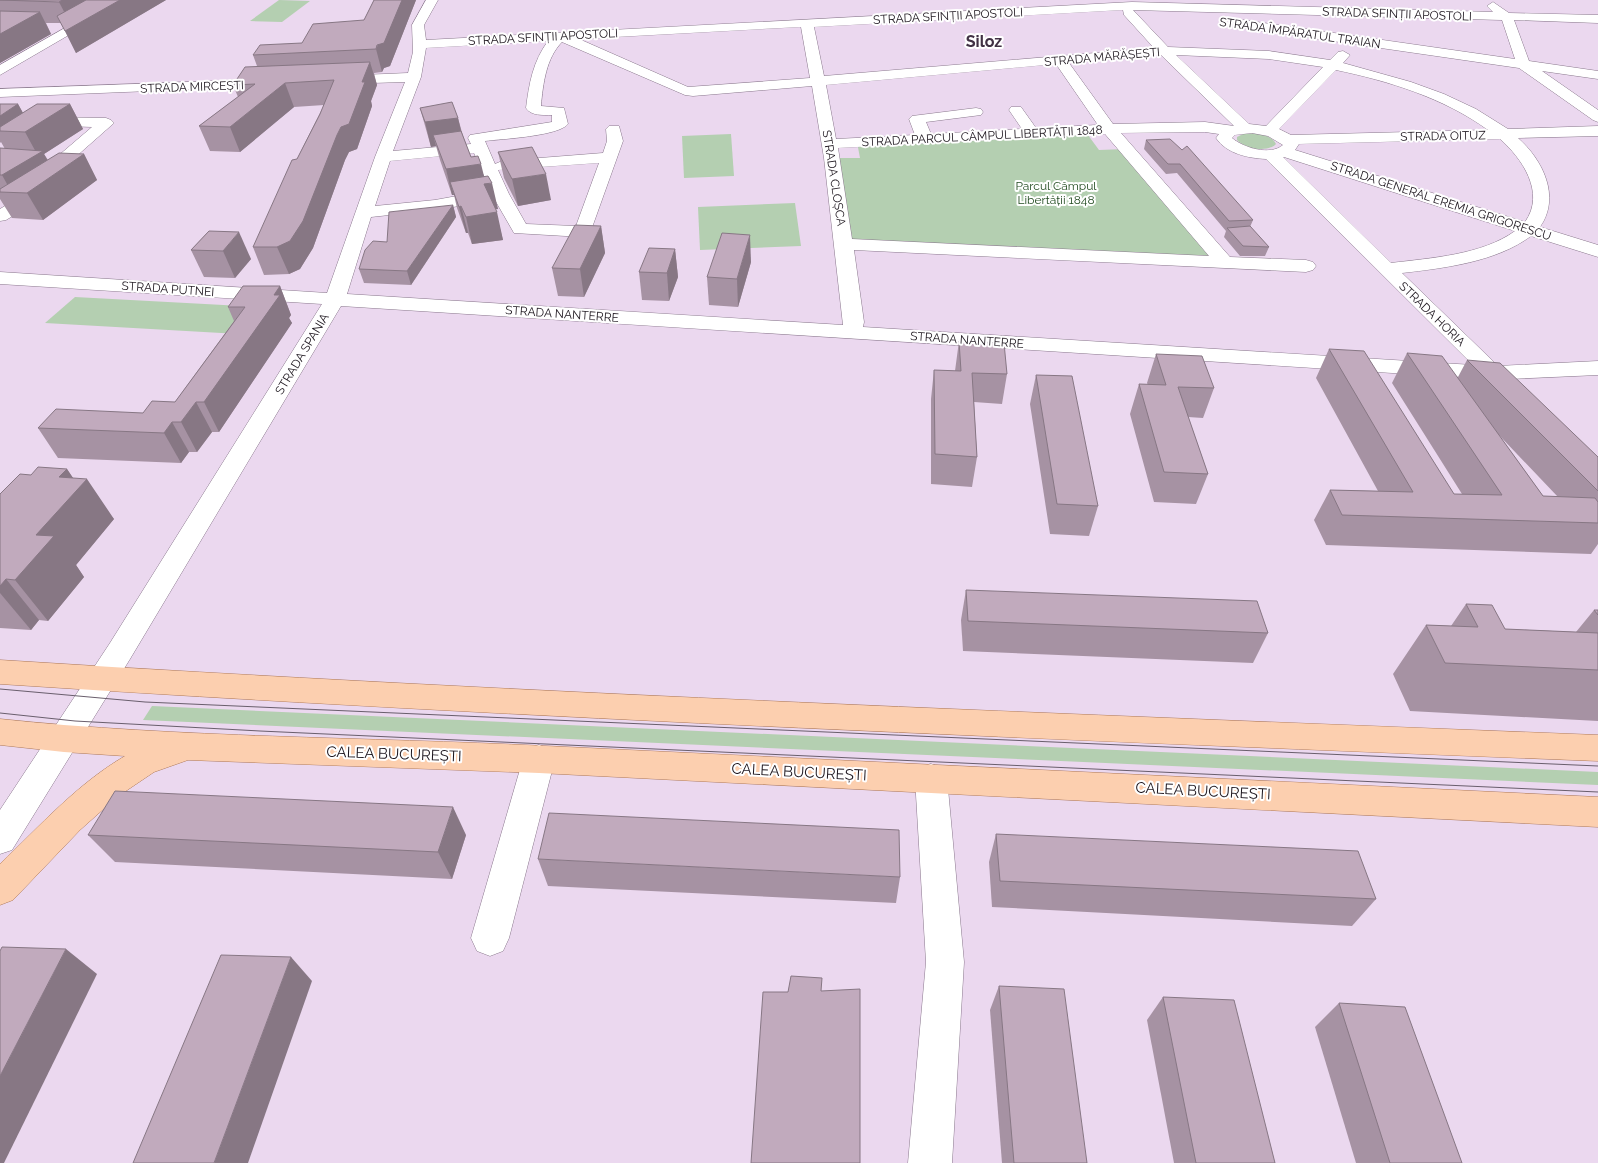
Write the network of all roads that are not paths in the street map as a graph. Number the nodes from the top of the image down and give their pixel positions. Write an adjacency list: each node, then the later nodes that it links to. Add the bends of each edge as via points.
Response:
1 (123, 0): 11 (street)
2 (432, 0): 14 (street, STRADA SPANIA, via 418,25)
3 (1000, 0): 5 (street, STRADA ÎMPĂRATUL TRAIAN)
4 (1486, 0): 7 (street)
5 (1086, 9): 6 (street, STRADA ÎMPĂRATUL TRAIAN); 7 (street, STRADA SFINȚII APOSTOLI, via 1132,6); 9 (street, STRADA SFINȚII APOSTOLI)
6 (1128, 12): 13 (street, STRADA ÎMPĂRATUL TRAIAN, via 1220,20); 15 (street)
7 (1507, 17): 8 (street, STRADA SFINȚII APOSTOLI); 17 (street)
8 (1598, 19)
9 (806, 23): 12 (street, STRADA SFINȚII APOSTOLI); 23 (street, STRADA CLOȘCA)
10 (47, 28): 11 (street)
11 (74, 29): 19 (street)
12 (560, 36): 14 (street, STRADA SFINȚII APOSTOLI); 23 (street, STRADA MĂRĂȘEȘTI, via 685,91); 41 (street, via 549,48 537,79 533,108 559,111 560,124 476,138)
13 (1356, 41): 17 (street, STRADA ÎMPĂRATUL TRAIAN); 18 (street)
14 (418, 44): 21 (street, STRADA SPANIA, via 420,52)
15 (1164, 52): 16 (street, STRADA MĂRĂȘEȘTI); 18 (street, STRADA MĂRĂȘEȘTI, via 1248,53); 33 (street)
16 (1060, 60): 23 (street, STRADA MĂRĂȘEȘTI); 32 (street)
17 (1524, 65): 20 (street, STRADA ÎMPĂRATUL TRAIAN); 29 (street)
18 (1332, 66): 34 (street); 38 (street, STRADA MĂRĂȘEȘTI, via 1389,80 1440,98 1472,113)
19 (0, 71)
20 (1598, 75)
21 (414, 76): 22 (street); 44 (street, STRADA SPANIA)
22 (321, 81)
23 (819, 81): 40 (street, STRADA CLOȘCA)
24 (282, 83): 25 (street, STRADA MIRCEȘTI)
25 (66, 92): 26 (street, STRADA MIRCEȘTI); 30 (street, via 32,118)
26 (0, 93)
27 (1016, 110): 37 (street)
28 (976, 112): 39 (street, via 916,119)
29 (1598, 117)
30 (46, 122): 36 (street); 46 (street, via 106,123)
31 (614, 128): 43 (street, via 615,141)
32 (1109, 129): 33 (street, via 1205,127); 37 (street, STRADA PARCUL CÂMPUL LIBERTĂȚII 1848); 54 (street, STRADA PARCUL CÂMPUL LIBERTĂȚII 1848)
33 (1237, 130): 34 (street); 42 (street, via 1224,138 1231,146 1249,152)
34 (1269, 131): 42 (street)
35 (1598, 131): 38 (street, STRADA OITUZ)
36 (30, 132)
37 (1032, 133): 39 (street, STRADA PARCUL CÂMPUL LIBERTĂȚII 1848)
38 (1505, 135): 42 (street, STRADA OITUZ); 51 (street, STRADA MĂRĂȘEȘTI, via 1524,151 1540,182 1542,199 1536,220)
39 (925, 138): 40 (street, STRADA PARCUL CÂMPUL LIBERTĂȚII 1848)
40 (830, 144): 52 (street, STRADA CLOȘCA)
41 (479, 147): 44 (street); 47 (street)
42 (1281, 149): 51 (street, STRADA GENERAL EREMIA GRIGORESCU); 56 (street, STRADA HORIA)
43 (609, 157): 47 (street); 48 (street, via 583,232 520,229)
44 (383, 158): 49 (street, STRADA SPANIA)
45 (38, 164): 46 (street)
46 (57, 165): 50 (street, via 78,166)
47 (488, 167): 48 (street)
48 (500, 194): 49 (street)
49 (364, 213): 58 (street, STRADA SPANIA)
50 (0, 216)
51 (1529, 229): 53 (street, STRADA GENERAL EREMIA GRIGORESCU); 56 (street, via 1512,240 1457,258)
52 (844, 244): 54 (street); 59 (street, STRADA CLOȘCA, via 854,322)
53 (1598, 251)
54 (1224, 261): 55 (street)
55 (1306, 266)
56 (1386, 269): 61 (street, STRADA HORIA)
57 (0, 278): 58 (street, STRADA PUTNEI)
58 (335, 299): 59 (street, STRADA NANTERRE); 64 (street, STRADA SPANIA)
59 (851, 333): 61 (street, STRADA NANTERRE)
60 (1598, 368): 61 (street, STRADA NANTERRE)
61 (1494, 373): 62 (street, STRADA HORIA)
62 (1518, 396)
63 (0, 672): 64 (main road)
64 (102, 679): 66 (street, STRADA SPANIA); 68 (main road, via 918,721)
65 (0, 732): 66 (main road, CALEA BUCUREȘTI)
66 (64, 739): 67 (main road, CALEA BUCUREȘTI); 72 (street, STRADA SPANIA)
67 (194, 747): 69 (main road, CALEA BUCUREȘTI); 73 (main road, via 144,762 117,778)
68 (1598, 748)
69 (539, 759): 70 (main road, CALEA BUCUREȘTI); 74 (street)
70 (931, 778): 71 (main road, CALEA BUCUREȘTI); 75 (street, via 945,962)
71 (1598, 812)
72 (0, 839)
73 (0, 888)
74 (490, 938)
75 (930, 1163)

